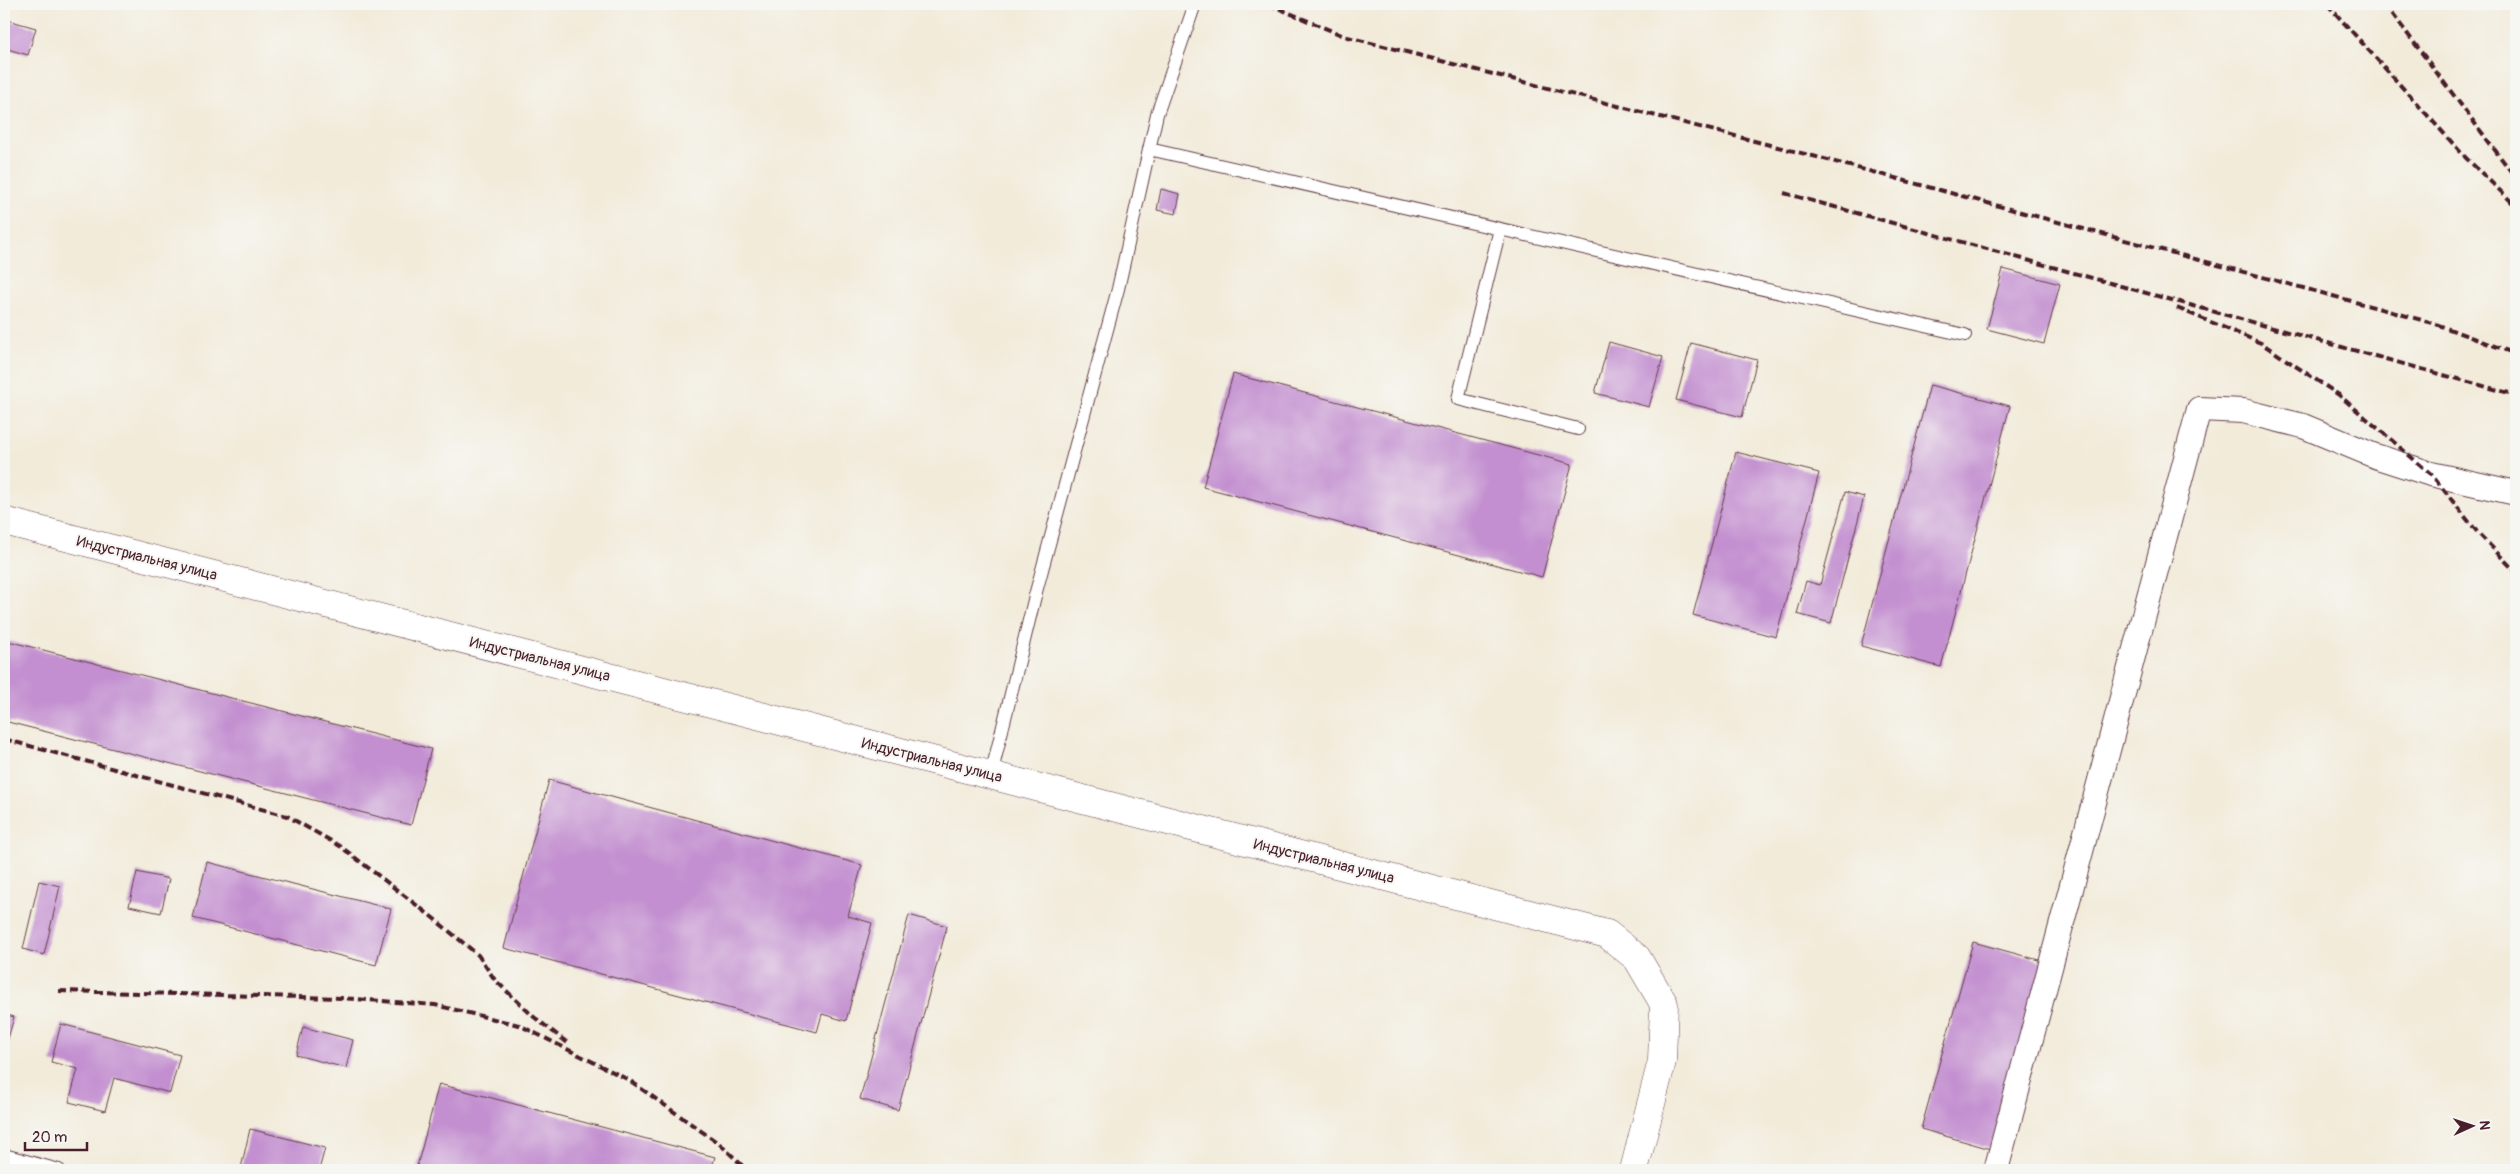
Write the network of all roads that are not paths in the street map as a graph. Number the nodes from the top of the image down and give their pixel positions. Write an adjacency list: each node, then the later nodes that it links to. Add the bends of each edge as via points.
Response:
1 (1195, 4): 2 (lane)
2 (1149, 150): 3 (lane); 8 (lane, via 1118,289 1036,592)
3 (1500, 229): 4 (lane); 5 (lane, via 1458,399)
4 (1965, 334)
5 (1578, 429)
6 (2516, 493): 12 (street, via 2431,474 2375,456 2303,426 2243,411 2199,409)
7 (4, 521): 8 (street, Индустриальная улица)
8 (991, 775): 11 (street, Индустриальная улица, via 1607,934 1637,958 1664,1004 1662,1061)
9 (4, 1155): 10 (lane)
10 (60, 1170)
11 (1634, 1170)
12 (1996, 1170)

